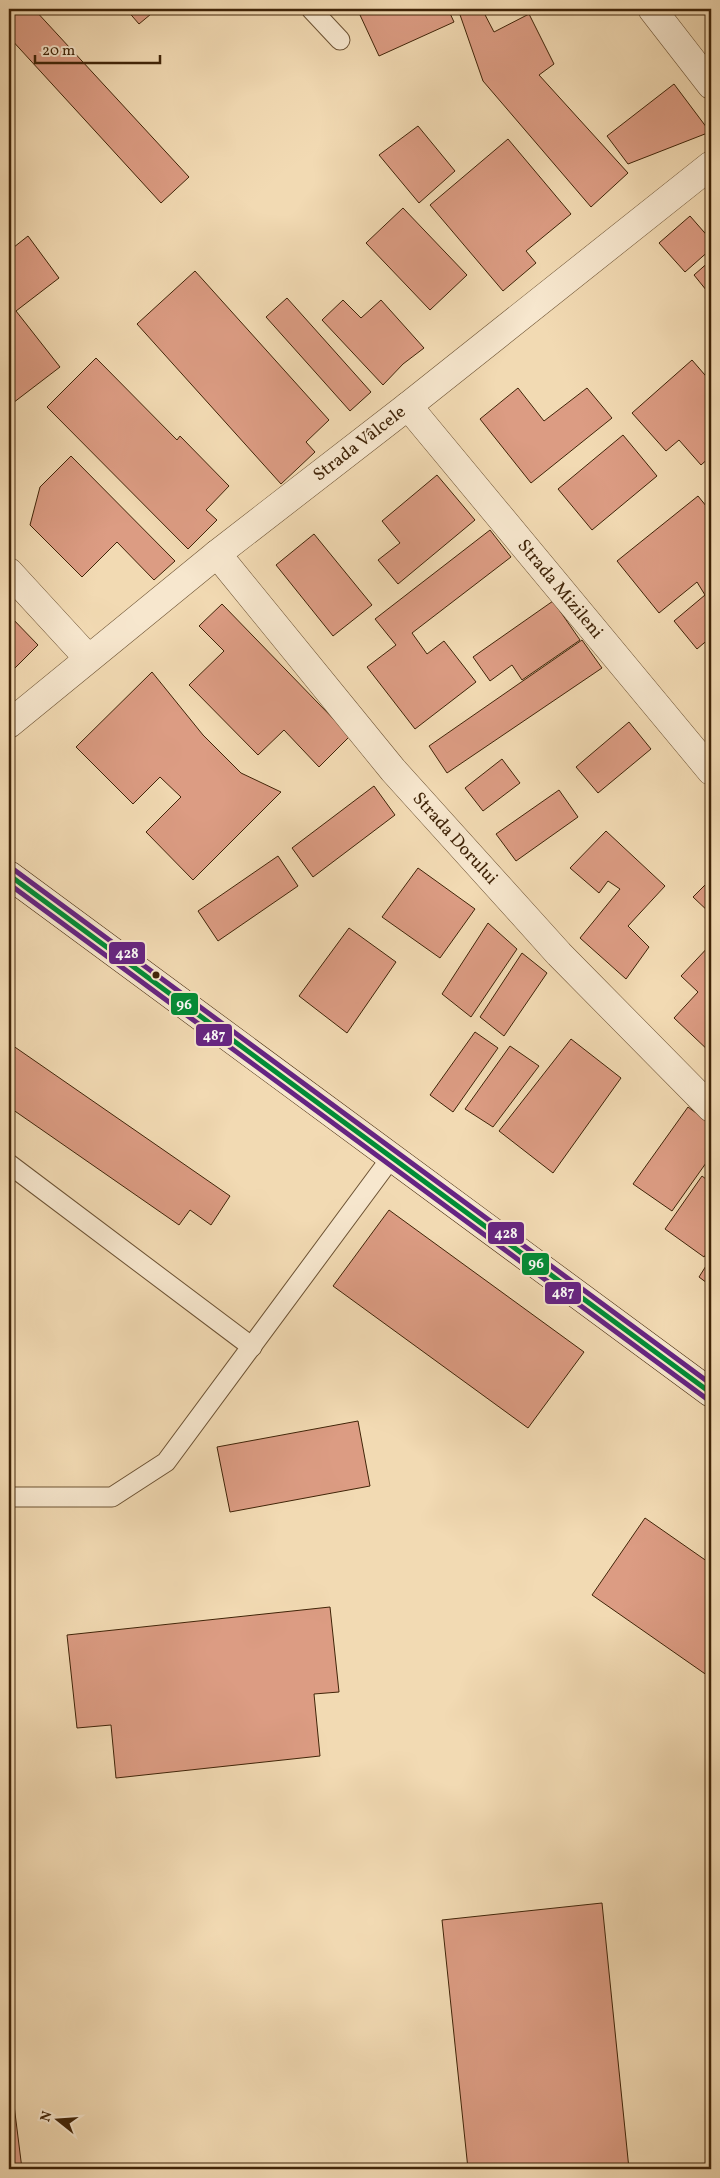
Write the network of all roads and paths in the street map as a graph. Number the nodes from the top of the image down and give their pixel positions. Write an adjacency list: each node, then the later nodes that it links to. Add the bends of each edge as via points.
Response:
1 (311, 9): 3 (lane)
2 (652, 9): 4 (street)
3 (340, 40)
4 (711, 85)
5 (711, 165): 6 (street, Strada Vâlcele)
6 (408, 406): 7 (street, Strada Vâlcele); 11 (street, Strada Mizileni)
7 (217, 554): 9 (street, Strada Vâlcele); 13 (street, Strada Dorului, via 393,770 559,954)
8 (9, 572): 9 (street)
9 (88, 658): 10 (street, Strada Vâlcele)
10 (9, 724)
11 (711, 771)
12 (9, 875): 14 (street)
13 (711, 1108)
14 (392, 1158): 16 (lane); 17 (street)
15 (9, 1164): 16 (lane)
16 (252, 1346): 18 (lane, via 166,1462 112,1497)
17 (711, 1393)
18 (9, 1497)

